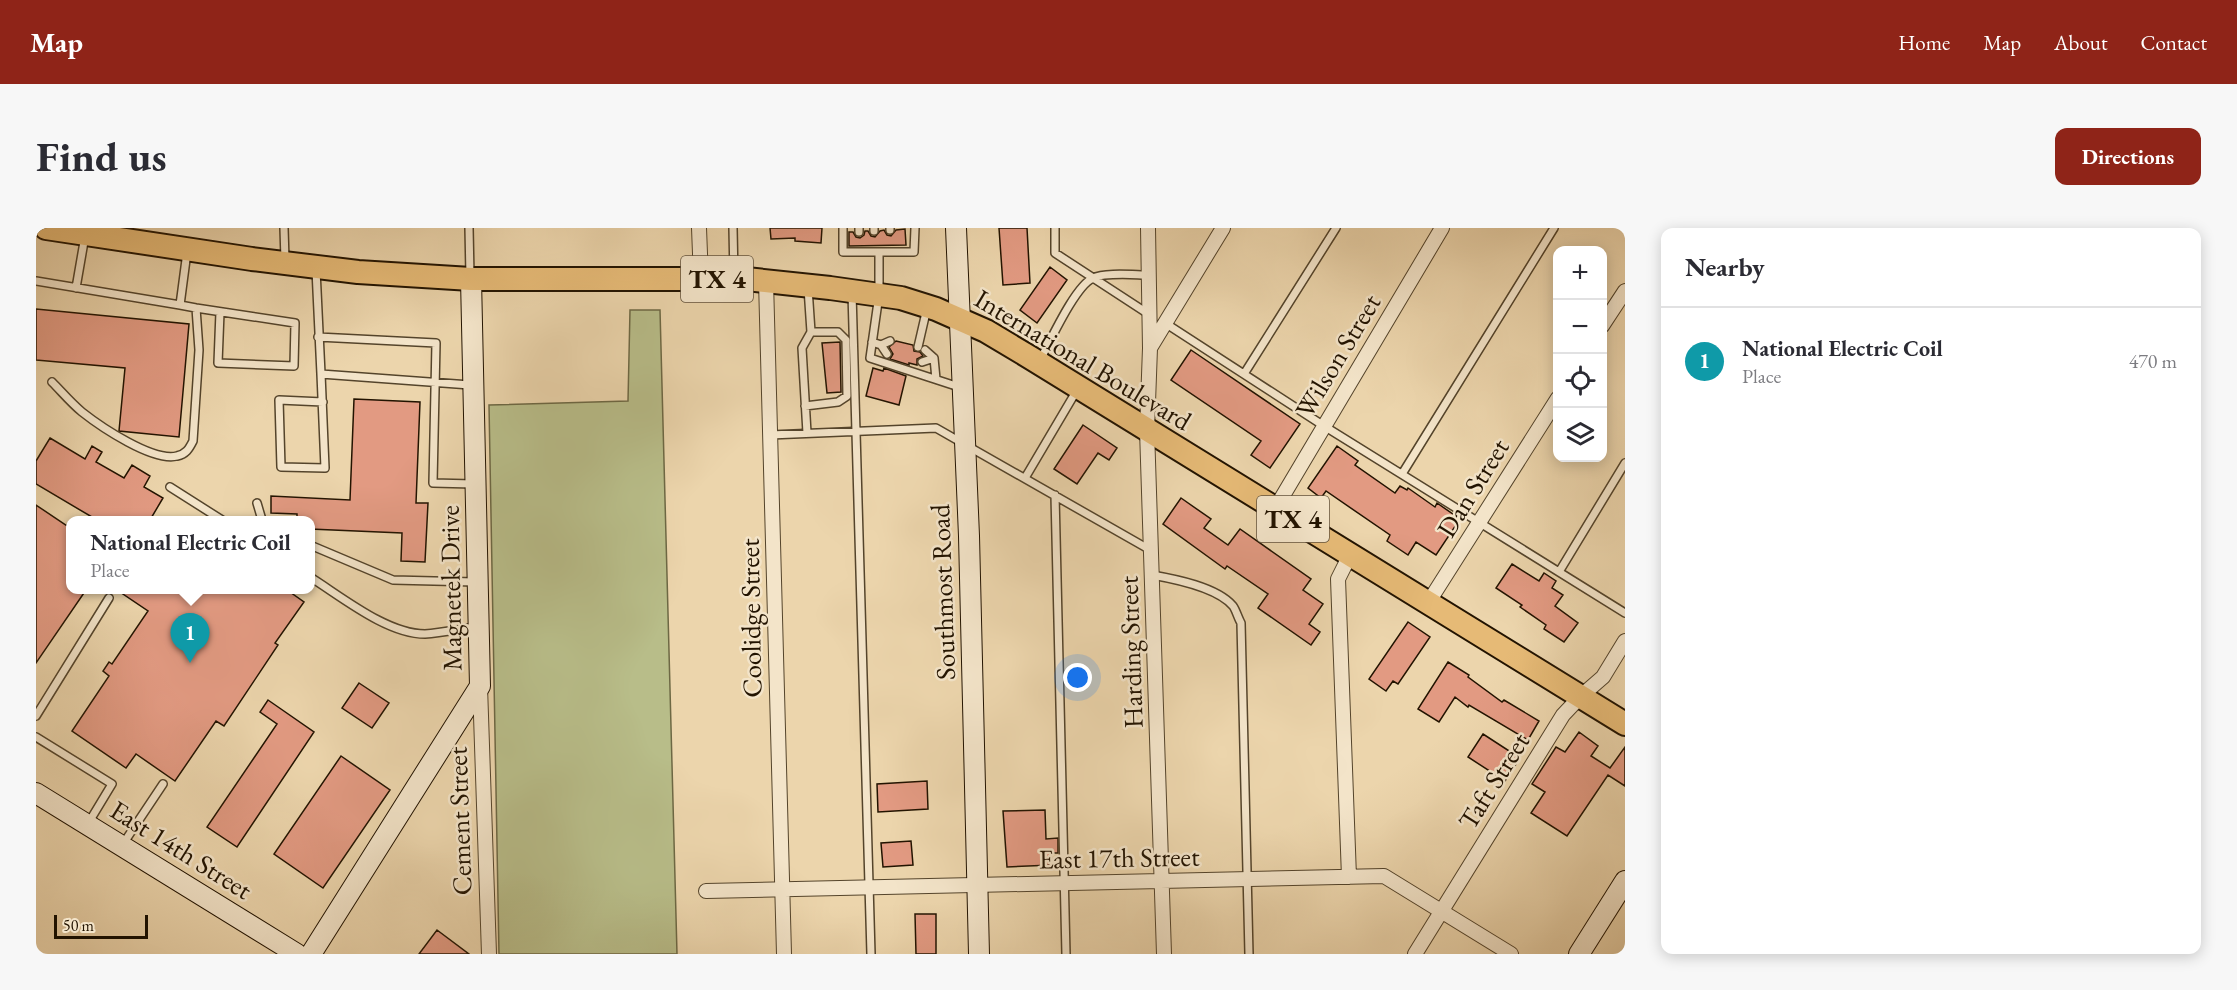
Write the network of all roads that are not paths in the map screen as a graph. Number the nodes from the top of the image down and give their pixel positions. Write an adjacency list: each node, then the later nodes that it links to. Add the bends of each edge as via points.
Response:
1 (46, 228): 15 (main road, International Boulevard / TX 4)
2 (284, 228): 18 (lane)
3 (469, 228): 21 (lane)
4 (699, 228): 22 (street)
5 (733, 228): 23 (lane)
6 (843, 228): 17 (lane, via 843,252)
7 (915, 228): 17 (lane, via 914,252)
8 (956, 228): 37 (street, Southmost Road)
9 (1055, 228): 24 (lane, via 1055,254)
10 (1148, 228): 20 (street, Harding Street)
11 (1223, 228): 39 (street, Harding Street)
12 (1336, 228): 52 (lane)
13 (1442, 228): 62 (street, Wilson Street)
14 (1554, 228): 69 (lane)
15 (100, 233): 16 (main road, International Boulevard / TX 4); 28 (lane)
16 (187, 249): 18 (main road, International Boulevard / TX 4); 32 (lane)
17 (876, 250): 31 (lane)
18 (285, 263): 19 (main road, International Boulevard / TX 4)
19 (316, 267): 21 (main road, International Boulevard / TX 4); 41 (lane)
20 (1149, 275): 24 (lane); 36 (street, Harding Street)
21 (471, 279): 22 (main road, International Boulevard / TX 4); 56 (street, Magnetek Drive)
22 (701, 279): 23 (main road, International Boulevard / TX 4)
23 (734, 279): 26 (main road, International Boulevard / TX 4)
24 (1091, 279): 36 (lane); 50 (lane, via 1078,292)
25 (36, 281): 28 (lane)
26 (766, 282): 27 (main road, International Boulevard / TX 4); 66 (street, Coolidge Street)
27 (808, 286): 29 (main road, International Boulevard / TX 4); 40 (lane)
28 (76, 288): 32 (lane)
29 (851, 291): 31 (main road, International Boulevard / TX 4); 42 (lane)
30 (1625, 291): 38 (street)
31 (879, 295): 33 (main road, International Boulevard / TX 4); 44 (lane)
32 (180, 305): 34 (lane)
33 (927, 306): 37 (main road, International Boulevard / TX 4); 48 (lane, via 921,348)
34 (196, 308): 35 (lane); 55 (lane, via 199,350 193,441 188,451 165,457 130,444 81,411)
35 (220, 312): 35 (lane, via 295,323 294,366 218,363)
36 (1150, 315): 46 (street, Harding Street)
37 (959, 318): 50 (main road, International Boulevard / TX 4); 58 (street, Southmost Road)
38 (1607, 318)
39 (1165, 323): 46 (street, Harding Street); 52 (lane)
40 (811, 332): 42 (lane, via 838,332); 61 (lane, via 802,348)
41 (318, 337): 51 (lane); 54 (lane, via 436,343)
42 (850, 340): 61 (lane, via 847,396 838,402); 64 (lane)
43 (890, 341): 45 (lane)
44 (872, 342): 45 (lane); 53 (lane, via 870,358)
45 (881, 345): 47 (lane)
46 (1150, 348): 63 (street, Harding Street)
47 (887, 354)
48 (934, 358): 49 (lane); 53 (lane)
49 (922, 362)
50 (1038, 363): 57 (main road, International Boulevard / TX 4)
51 (321, 374): 54 (lane); 59 (lane)
52 (1244, 374): 62 (lane)
53 (936, 379): 58 (lane)
54 (434, 381): 56 (lane); 71 (lane, via 434,483)
55 (52, 382)
56 (473, 385): 71 (street, Magnetek Drive)
57 (1079, 387): 63 (main road, International Boulevard / TX 4); 70 (lane)
58 (962, 388): 67 (street, Southmost Road)
59 (323, 402): 59 (lane, via 325,468 281,467 279,400)
60 (1553, 404): 78 (street, Dan Street)
61 (805, 406): 65 (lane)
62 (1324, 426): 69 (lane); 75 (street, Wilson Street)
63 (1148, 430): 75 (main road, International Boulevard / TX 4); 80 (street, Harding Street)
64 (856, 431): 65 (lane); 67 (lane, via 936,428); 106 (lane)
65 (807, 433): 66 (lane)
66 (770, 435): 107 (street, Coolidge Street)
67 (965, 443): 70 (lane); 105 (street, Southmost Road)
68 (1625, 463): 82 (lane)
69 (1402, 474): 78 (lane)
70 (1025, 478): 73 (lane)
71 (475, 484): 85 (street, Magnetek Drive)
72 (170, 487): 76 (lane)
73 (1055, 495): 80 (lane); 104 (lane)
74 (257, 503): 77 (lane)
75 (1275, 508): 81 (main road, International Boulevard / TX 4)
76 (216, 516)
77 (261, 516)
78 (1479, 522): 82 (lane); 87 (street, Dan Street)
79 (315, 547): 85 (lane, via 393,580)
80 (1152, 551): 83 (street, Harding Street)
81 (1350, 555): 87 (main road, International Boulevard / TX 4); 100 (street, via 1338,579)
82 (1560, 572): 88 (lane)
83 (1152, 575): 101 (lane, via 1180,580 1217,594 1233,606 1241,623); 102 (street, Harding Street)
84 (315, 580): 89 (lane, via 396,629 424,634)
85 (477, 582): 89 (street, Magnetek Drive)
86 (109, 598): 93 (lane)
87 (1428, 603): 92 (main road, International Boulevard / TX 4)
88 (1625, 613)
89 (479, 627): 91 (street, Magnetek Drive)
90 (1625, 641): 92 (street, Taft Street, via 1603,677)
91 (480, 686): 111 (street, Magnetek Drive); 112 (street, Cement Street)
92 (1580, 697): 94 (main road, International Boulevard / TX 4); 109 (street, Taft Street, via 1563,715)
93 (36, 716)
94 (1625, 724)
95 (36, 737): 98 (lane, via 112,784)
96 (163, 784): 99 (lane)
97 (36, 793): 98 (street, East 14th Street)
98 (87, 824): 99 (street, East 14th Street)
99 (122, 846): 110 (street, East 14th Street)
100 (1348, 877): 101 (street, East 17th Street); 109 (street, East 17th Street, via 1384,876)
101 (1248, 879): 102 (street, East 17th Street); 118 (lane)
102 (1162, 881): 104 (street, East 17th Street); 117 (street, Harding Street)
103 (1625, 881): 121 (street)
104 (1064, 884): 105 (street, East 17th Street); 116 (lane)
105 (977, 886): 106 (street, East 17th Street); 115 (street, Southmost Road)
106 (869, 887): 107 (street, East 17th Street); 114 (lane)
107 (782, 888): 108 (street, East 17th Street); 113 (street, Coolidge Street)
108 (706, 891)
109 (1442, 911): 119 (street, Taft Street); 120 (street, East 17th Street)
110 (297, 954)
111 (311, 954)
112 (489, 954)
113 (784, 954)
114 (871, 954)
115 (980, 954)
116 (1066, 954)
117 (1164, 954)
118 (1249, 954)
119 (1416, 954)
120 (1511, 954)
121 (1580, 954)

